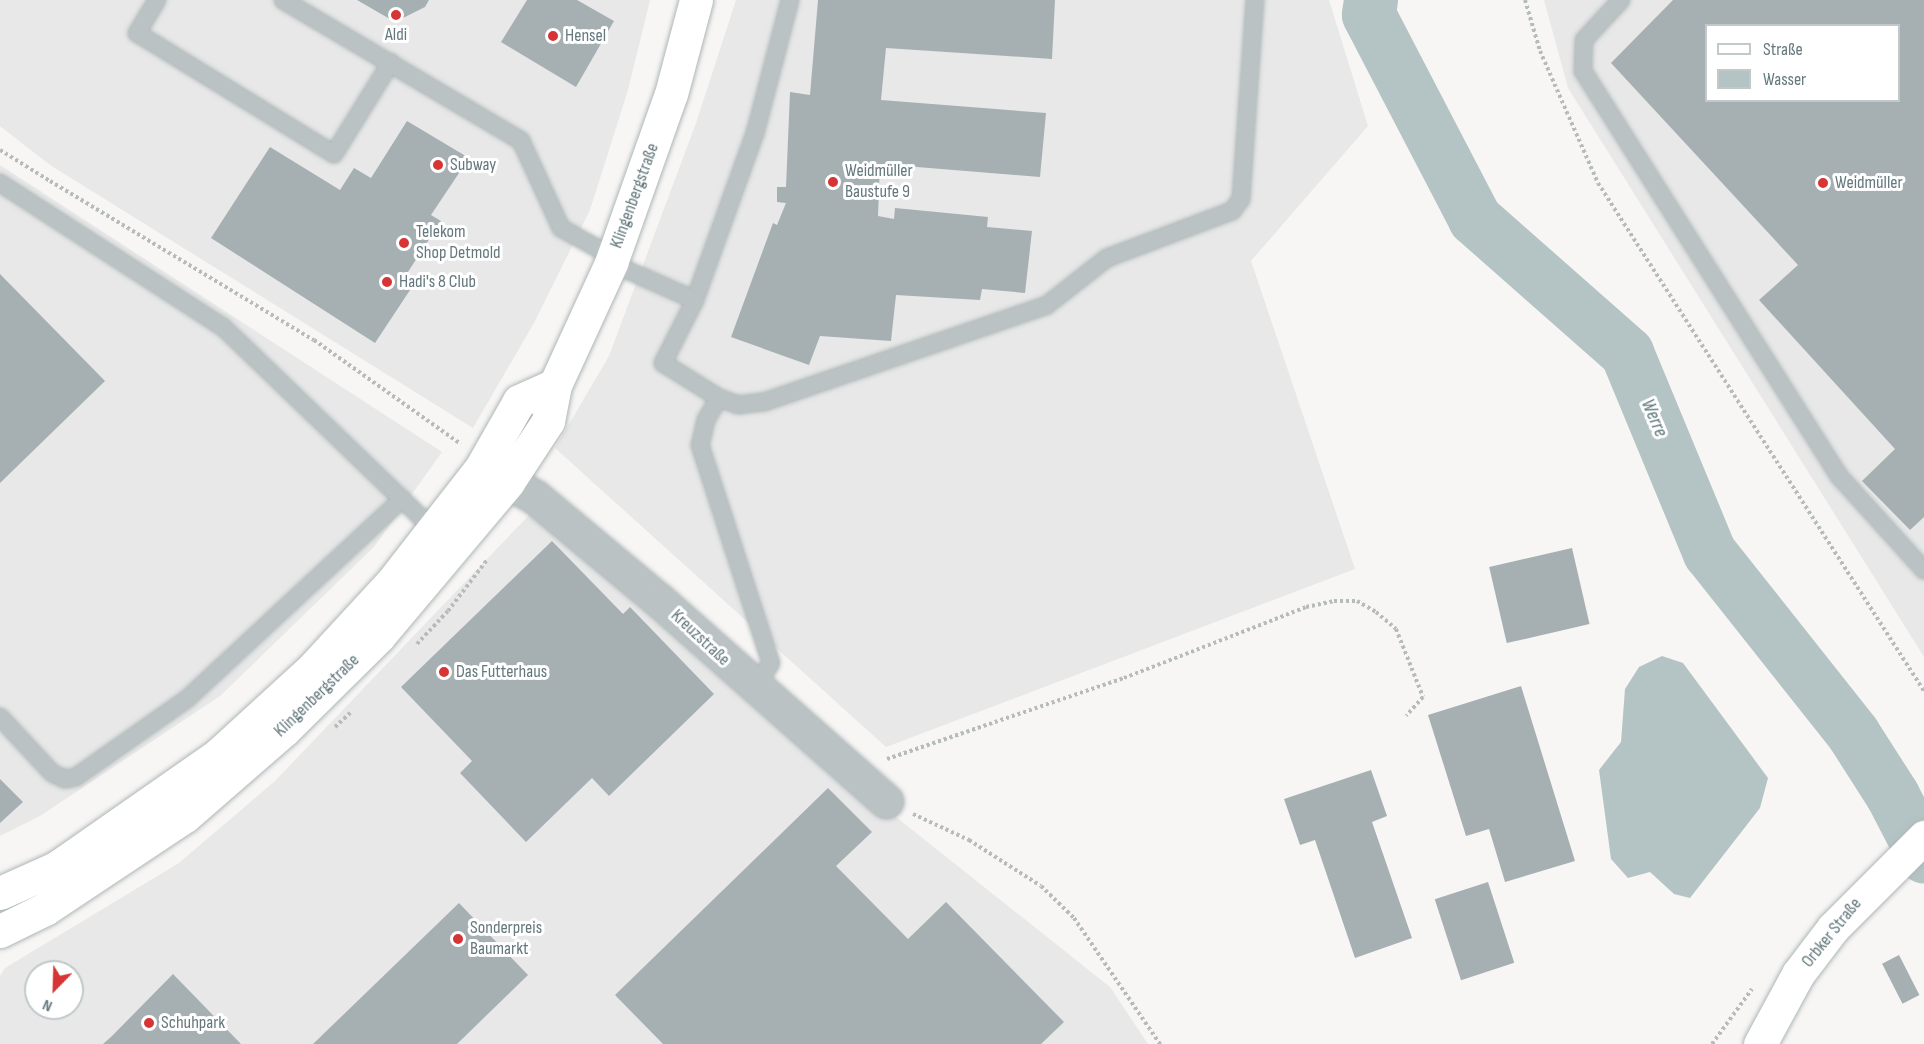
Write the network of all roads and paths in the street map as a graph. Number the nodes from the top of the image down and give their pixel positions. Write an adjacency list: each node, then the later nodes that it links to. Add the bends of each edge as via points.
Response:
1 (157, 0): 8 (lane, via 138,33 334,154)
2 (283, 0): 8 (lane)
3 (696, 0): 11 (main road, Klingenbergstraße, via 671,94)
4 (790, 0): 12 (lane, via 755,133)
5 (1256, 0): 14 (lane, via 1241,199 1232,211 1107,258 1047,305 764,402 738,405)
6 (1526, 0): 21 (path, via 1540,51 1598,183)
7 (1621, 0): 19 (lane, via 1584,40 1583,71 1839,476)
8 (391, 62): 11 (lane, via 521,141 561,228)
9 (50, 181): 15 (path, via 314,340)
10 (0, 183): 17 (lane, via 223,327)
11 (612, 260): 12 (lane); 13 (main road, Klingenbergstraße)
12 (695, 300): 14 (lane, via 663,363)
13 (555, 385): 16 (main road, Klingenbergstraße, via 548,421); 18 (main road, Klingenbergstraße, via 519,400)
14 (719, 398): 20 (lane, via 706,420 700,445 771,663)
15 (468, 448)
16 (508, 482): 18 (main road, Klingenbergstraße); 20 (street, Kreuzstraße, via 535,497 660,601)
17 (402, 499): 18 (lane); 25 (lane, via 187,699 76,777 52,773)
18 (443, 540): 29 (main road, Klingenbergstraße, via 393,580 313,668 218,755 56,868); 30 (main road, Klingenbergstraße, via 318,699 185,816 45,909)
19 (1924, 570)
20 (755, 689): 27 (street, Kreuzstraße)
21 (1924, 691)
22 (1406, 716): 26 (path, via 1423,697 1396,629 1357,601 1334,601 1306,607 1124,678)
23 (0, 717): 25 (lane)
24 (0, 737): 25 (lane)
25 (21, 738)
26 (884, 760)
27 (886, 801): 31 (path, via 969,840 1041,886 1074,918)
28 (1924, 837): 32 (main road, Orbker Straße, via 1851,906 1798,974)
29 (0, 893)
30 (0, 931)
31 (1160, 1044)
32 (1760, 1044)

